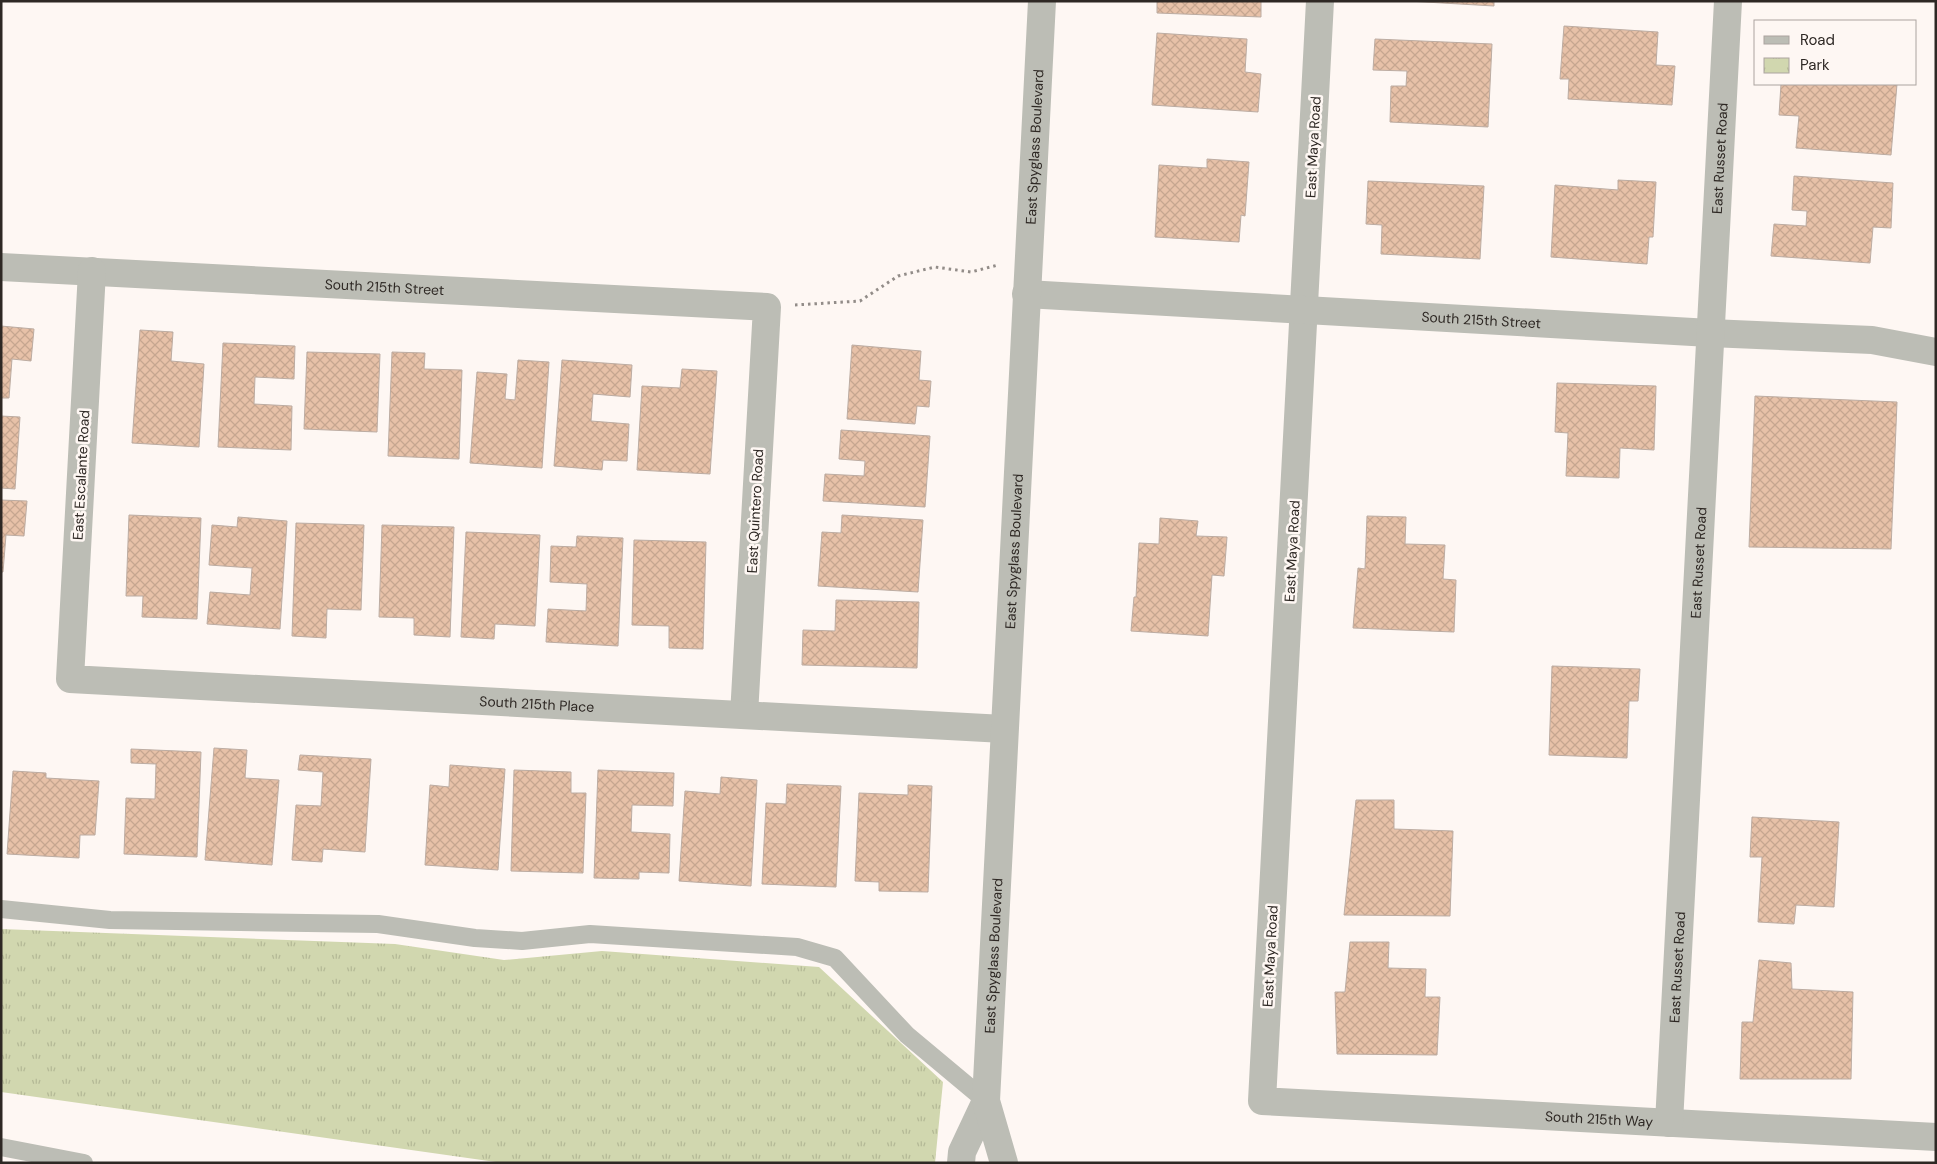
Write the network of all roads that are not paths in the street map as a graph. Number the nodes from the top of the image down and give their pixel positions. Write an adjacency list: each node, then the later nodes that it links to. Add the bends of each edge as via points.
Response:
1 (1042, 1): 6 (street, East Spyglass Boulevard)
2 (1320, 1): 8 (street, East Maya Road)
3 (1728, 1): 9 (street, East Russet Road)
4 (1, 267): 5 (street, South 215th Street)
5 (92, 271): 7 (street, South 215th Street); 11 (street, East Escalante Road)
6 (1026, 294): 8 (street, South 215th Street); 13 (street, East Spyglass Boulevard)
7 (767, 307): 12 (street, East Quintero Road)
8 (1304, 310): 9 (street, South 215th Street); 16 (street, East Maya Road)
9 (1710, 332): 10 (street, South 215th Street, via 1872,340); 17 (street, East Russet Road)
10 (1936, 352)
11 (70, 679): 12 (street, South 215th Place)
12 (744, 715): 13 (street, South 215th Place)
13 (1004, 729): 15 (street, East Spyglass Boulevard)
14 (1, 909): 15 (lane, via 110,920 378,924 474,938 522,941 590,934 797,947 835,958 907,1035)
15 (986, 1101): 22 (street, East Spyglass Boulevard, via 962,1152); 23 (street, East Spyglass Boulevard)
16 (1262, 1101): 17 (street, South 215th Way)
17 (1669, 1123): 18 (street, South 215th Way)
18 (1936, 1137)
19 (1, 1147): 20 (lane)
20 (63, 1161): 21 (lane)
21 (84, 1163)
22 (961, 1163)
23 (1004, 1163)

